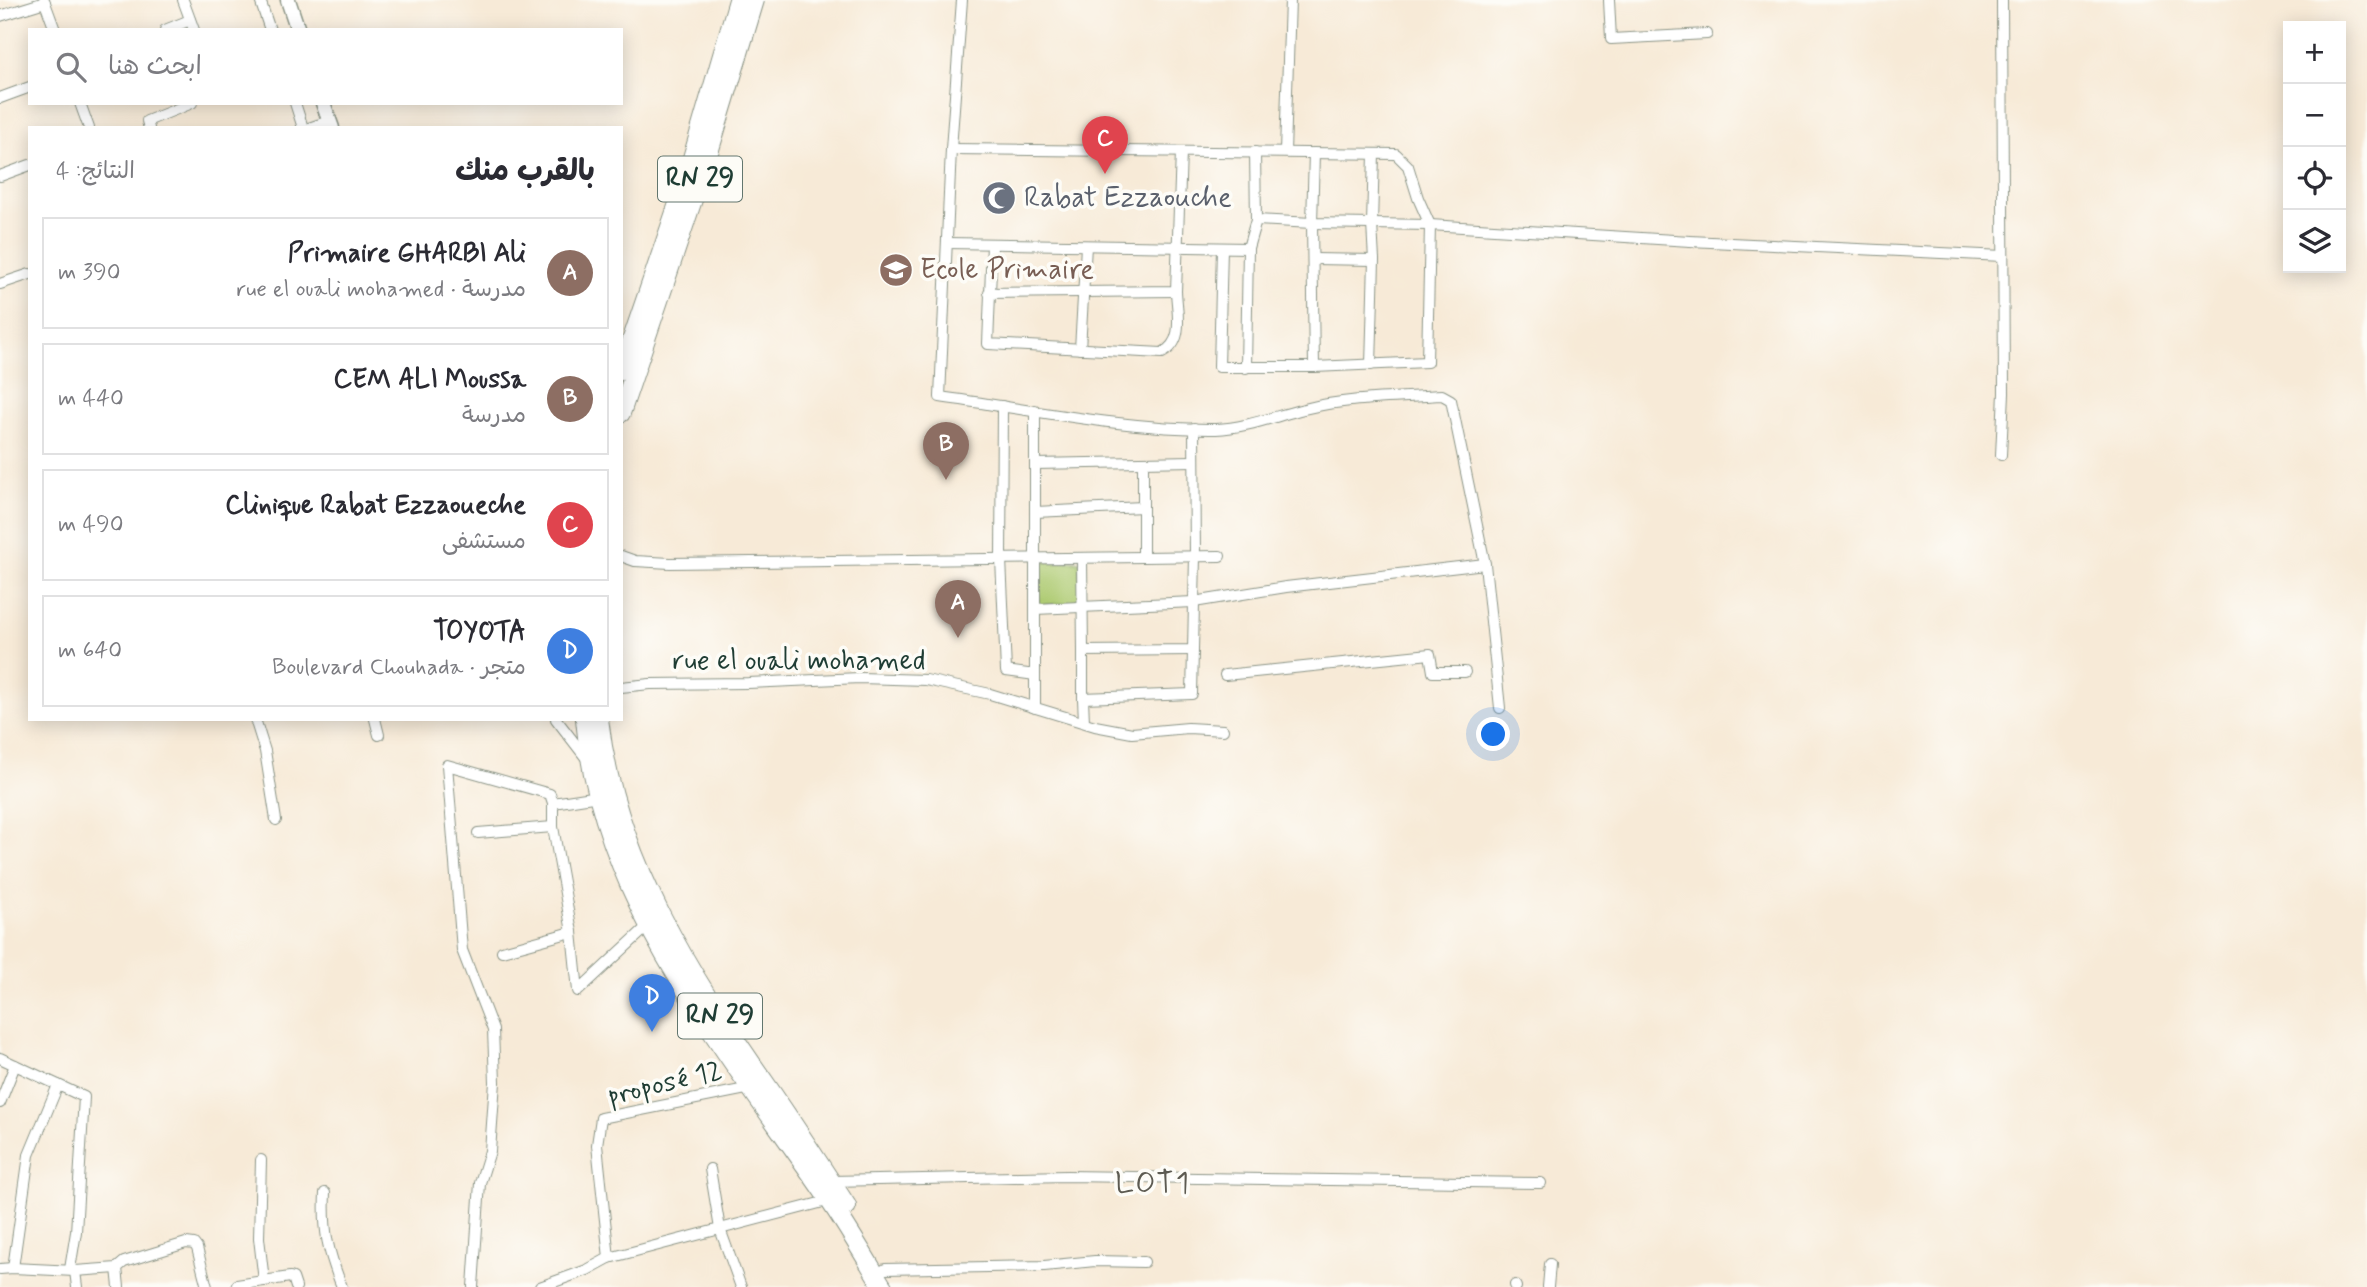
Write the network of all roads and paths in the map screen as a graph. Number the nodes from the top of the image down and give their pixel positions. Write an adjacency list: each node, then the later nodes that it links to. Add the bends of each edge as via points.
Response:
1 (183, 0): 12 (street)
2 (260, 0): 14 (street)
3 (288, 0): 15 (main road)
4 (738, 0): 54 (highway, RN 29, via 683,189)
5 (755, 0): 59 (highway, RN 29)
6 (962, 0): 27 (street)
7 (1290, 0): 30 (street)
8 (1609, 0): 16 (street, via 1611,39)
9 (2002, 0): 45 (street)
10 (45, 1): 11 (street); 13 (street)
11 (0, 16)
12 (192, 25)
13 (54, 28)
14 (269, 28)
15 (297, 28)
16 (1707, 34)
17 (28, 87): 18 (street)
18 (0, 98)
19 (81, 105): 24 (street)
20 (187, 105): 25 (street, via 147,121)
21 (296, 105): 26 (street)
22 (324, 105): 23 (main road)
23 (330, 124)
24 (88, 126)
25 (148, 126)
26 (302, 126)
27 (951, 149): 28 (street); 39 (street)
28 (1181, 152): 29 (street); 42 (street)
29 (1255, 152): 30 (street); 35 (street)
30 (1285, 152): 31 (street)
31 (1314, 153): 32 (street); 36 (street)
32 (1374, 154): 37 (street); 38 (street, via 1396,154 1408,166)
33 (28, 167): 34 (street)
34 (0, 176)
35 (1256, 220): 36 (street); 44 (street)
36 (1312, 223): 37 (street); 46 (street)
37 (1372, 224): 38 (street); 47 (street)
38 (1430, 225): 45 (street); 55 (street, via 1427,362)
39 (947, 243): 40 (street); 58 (street, via 940,397)
40 (992, 244): 41 (street); 51 (street)
41 (1086, 246): 42 (street); 52 (street)
42 (1179, 247): 43 (street); 50 (street)
43 (1222, 248): 44 (street); 57 (street, via 1219,367)
44 (1248, 248): 57 (street)
45 (2004, 257): 62 (street)
46 (1314, 259): 47 (street); 56 (street)
47 (1374, 260): 55 (street)
48 (28, 275): 49 (street)
49 (0, 284)
50 (1176, 291): 52 (street); 53 (street, via 1177,339 1171,348 1161,353)
51 (989, 293): 52 (street); 53 (street, via 988,344)
52 (1084, 294): 53 (street)
53 (1080, 349)
54 (623, 364)
55 (1371, 365): 56 (street)
56 (1314, 367): 57 (street)
57 (1246, 369)
58 (1002, 405): 60 (street); 73 (street)
59 (623, 407)
60 (1035, 410): 61 (street); 65 (street)
61 (1194, 428): 63 (street); 75 (street, via 1256,423 1343,403 1442,395 1451,400)
62 (2001, 456)
63 (1194, 461): 64 (street); 68 (street)
64 (1143, 462): 65 (street); 66 (street)
65 (1035, 464): 67 (street)
66 (1143, 508): 67 (street); 71 (street)
67 (1035, 512): 74 (street)
68 (1195, 556): 69 (street); 71 (street); 76 (street)
69 (1220, 556)
70 (623, 557): 73 (street, via 654,563)
71 (1143, 557): 72 (street)
72 (1082, 558): 74 (street); 77 (street)
73 (1001, 559): 74 (street); 82 (street, via 1006,671)
74 (1035, 559): 78 (street)
75 (1485, 564): 76 (street); 87 (street)
76 (1194, 602): 77 (street); 80 (street)
77 (1083, 605): 78 (street); 79 (street)
78 (1035, 609): 82 (street)
79 (1083, 650): 80 (street); 85 (street)
80 (1193, 650): 85 (street, via 1192,694)
81 (1465, 672): 83 (street, via 1433,673 1430,654)
82 (1035, 675): 86 (street)
83 (1224, 675)
84 (623, 687): 86 (street, rue el ouali mohamed, via 926,680)
85 (1083, 698): 93 (street)
86 (1035, 708): 93 (street, rue el ouali mohamed)
87 (1500, 708)
88 (256, 721): 99 (street)
89 (376, 721): 95 (street)
90 (558, 721): 96 (street)
91 (585, 721): 96 (highway, RN 29)
92 (599, 721): 114 (highway, RN 29, via 612,794 660,916)
93 (1084, 722): 94 (street, rue el ouali mohamed, via 1132,733)
94 (1223, 730)
95 (379, 735)
96 (593, 768): 97 (highway, RN 29)
97 (599, 796): 98 (street); 102 (highway, RN 29, via 616,852)
98 (553, 803): 100 (street); 131 (street, via 550,794 447,765 462,950 493,1030 490,1151 480,1183)
99 (276, 820)
100 (553, 827): 101 (street); 103 (street)
101 (478, 833)
102 (649, 925): 103 (street, via 578,991); 108 (highway, RN 29)
103 (572, 932): 104 (street)
104 (502, 951)
105 (0, 1058): 106 (street)
106 (15, 1065): 107 (street); 109 (street)
107 (58, 1085): 119 (street, via 29,1155); 122 (street, via 84,1097)
108 (751, 1088): 114 (highway, RN 29); 116 (street, proposé 12, via 601,1118 597,1145)
109 (0, 1103)
110 (261, 1160): 124 (street, via 259,1238)
111 (710, 1169): 115 (street)
112 (1541, 1183): 114 (street, via 1067,1176)
113 (325, 1193): 130 (street, via 326,1243)
114 (834, 1193): 115 (street); 123 (highway, RN 29)
115 (720, 1229): 116 (street); 133 (street)
116 (609, 1258): 132 (street)
117 (1144, 1262): 123 (street, via 1095,1261)
118 (1550, 1264): 135 (street)
119 (13, 1268): 121 (street); 122 (street)
120 (117, 1268): 122 (street); 127 (street); 128 (street, via 191,1242 197,1248)
121 (0, 1269)
122 (72, 1270): 126 (street)
123 (884, 1278): 134 (highway, RN 29)
124 (264, 1281): 125 (street); 129 (street, via 290,1276)
125 (237, 1285)
126 (76, 1287)
127 (119, 1287)
128 (207, 1287)
129 (296, 1287)
130 (342, 1287)
131 (473, 1287)
132 (540, 1287)
133 (741, 1287)
134 (896, 1287)
135 (1548, 1287)

